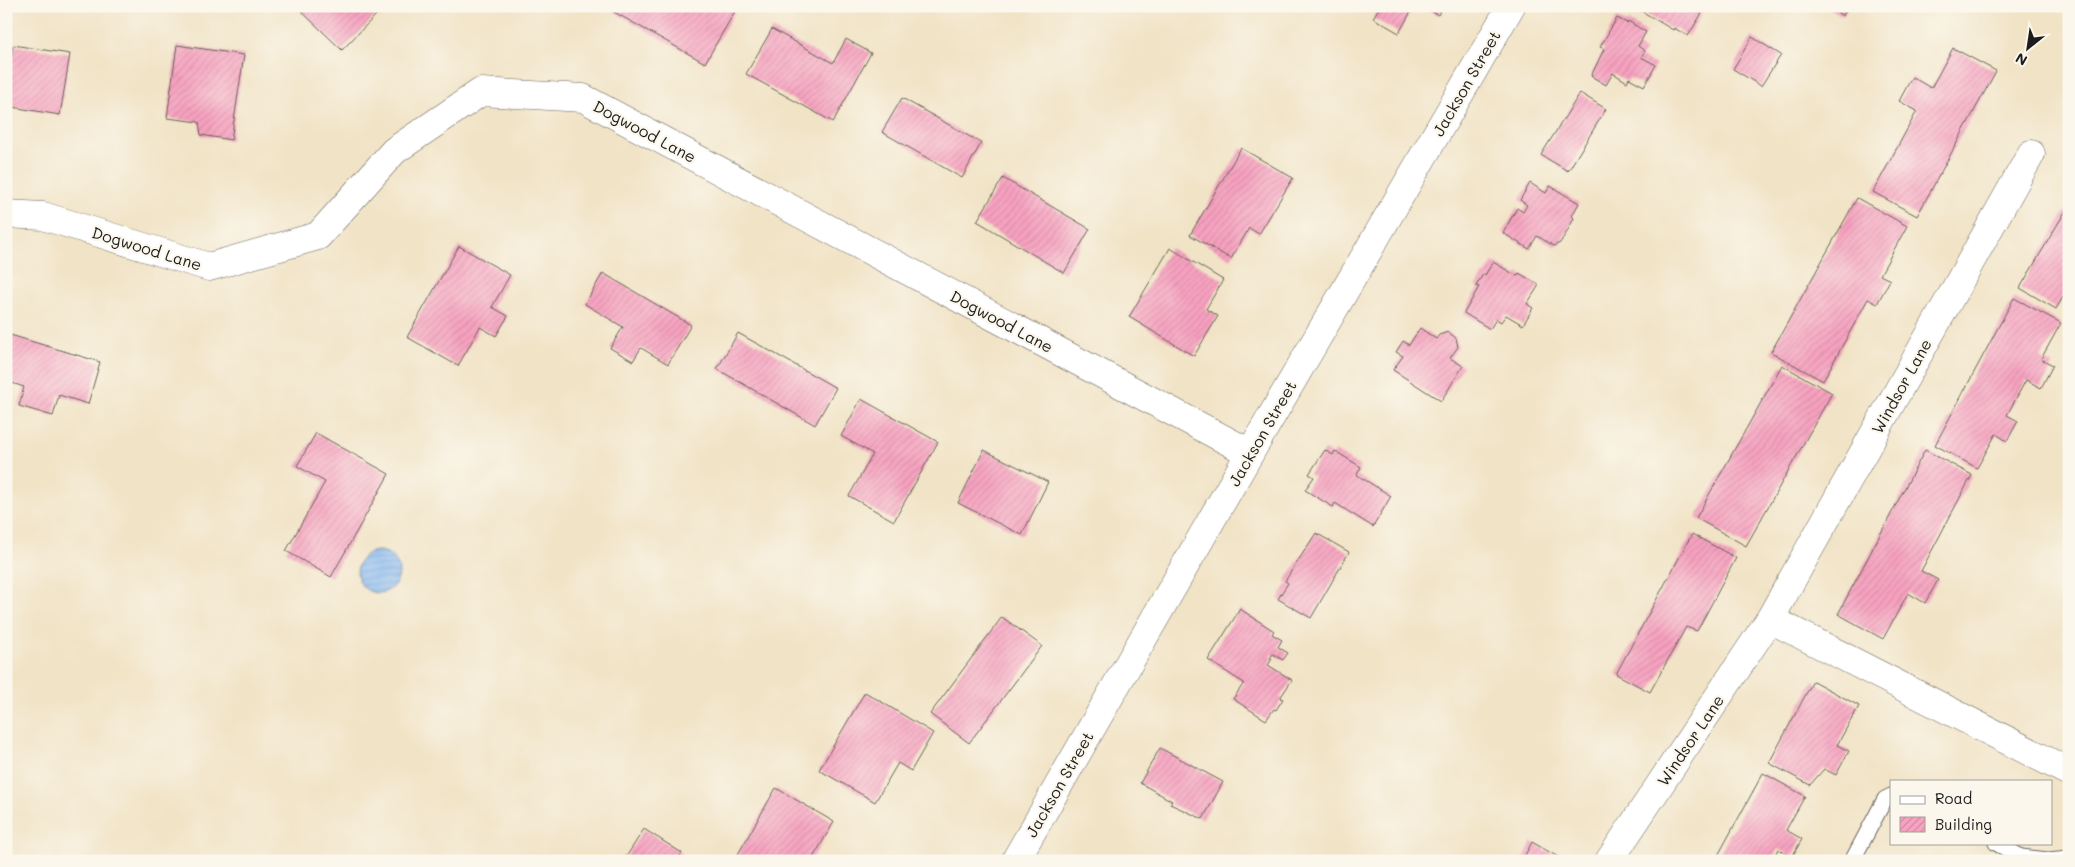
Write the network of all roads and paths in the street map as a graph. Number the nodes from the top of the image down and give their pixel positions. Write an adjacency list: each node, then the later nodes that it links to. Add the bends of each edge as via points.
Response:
1 (1511, 6): 4 (street, Jackson Street)
2 (2031, 154): 5 (street, Windsor Lane)
3 (6, 214): 4 (street, Dogwood Lane, via 43,216 209,267 318,236 394,151 481,92 583,98)
4 (1250, 453): 10 (street, Jackson Street)
5 (1770, 619): 6 (street); 11 (street, Windsor Lane)
6 (2069, 772)
7 (1890, 796): 12 (lane, via 1885,799)
8 (1998, 844): 9 (lane, via 2020,857)
9 (2069, 858)
10 (1015, 861)
11 (1609, 861)
12 (1852, 861)

